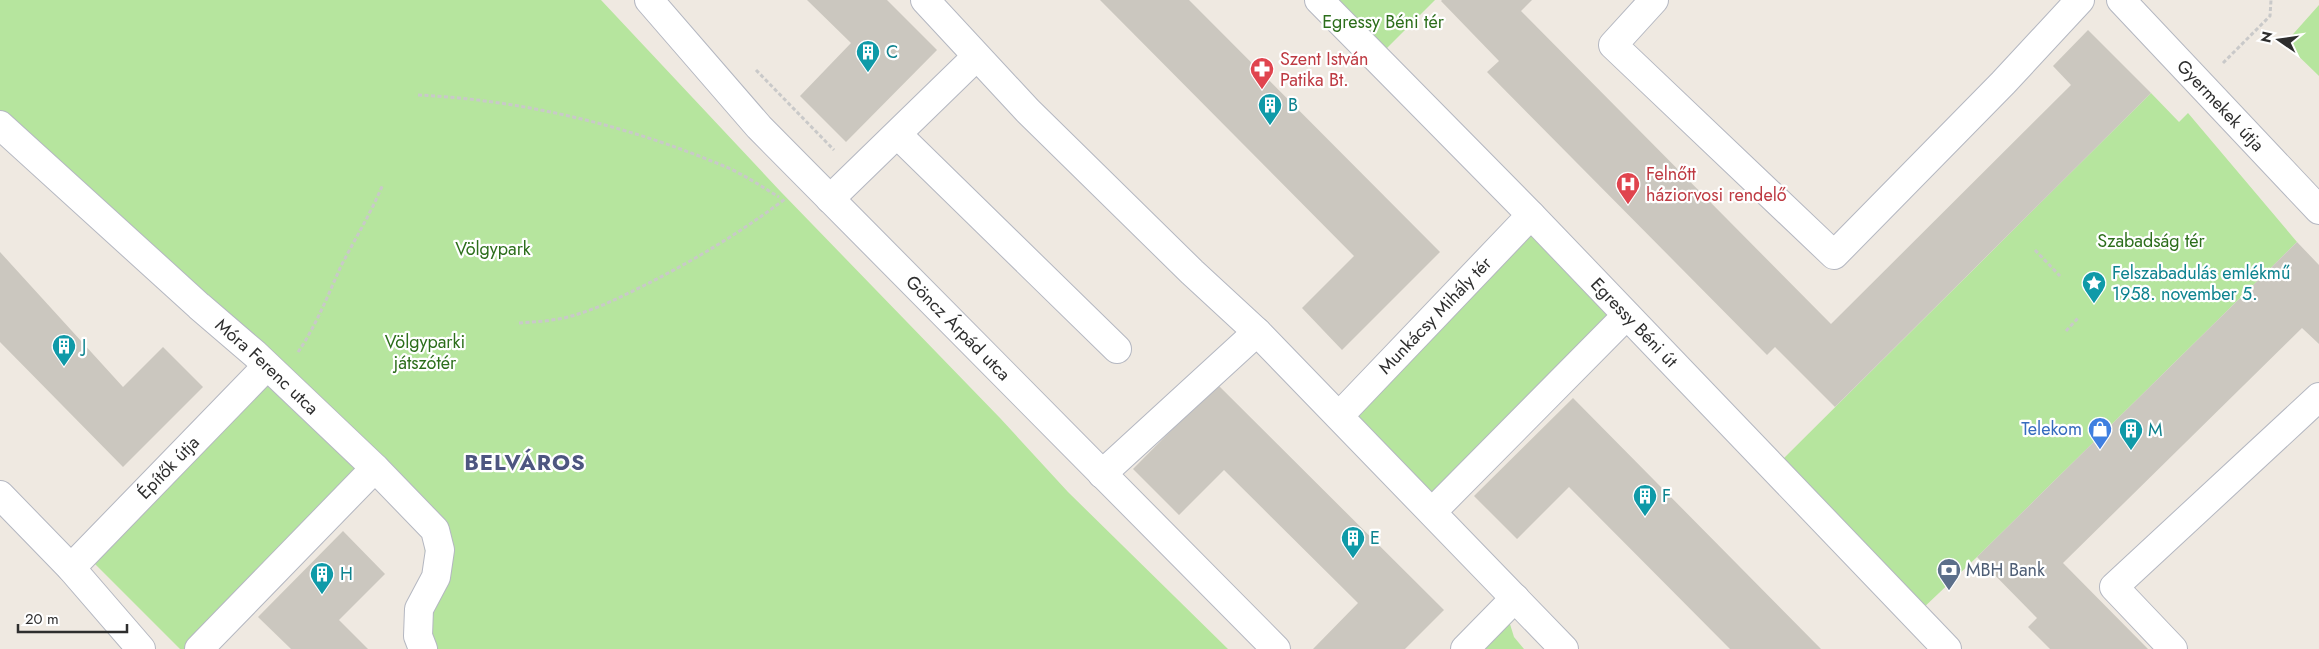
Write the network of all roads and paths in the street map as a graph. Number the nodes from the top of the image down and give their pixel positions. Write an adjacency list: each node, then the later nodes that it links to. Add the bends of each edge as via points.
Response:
1 (649, 0): 17 (street, Göncz Árpád utca, via 759,127)
2 (924, 0): 8 (street)
3 (1318, 0): 20 (street, Egressy Béni út)
4 (1654, 0): 5 (street, via 1613,45 1834,255 2004,83)
5 (2080, 0)
6 (2121, 0): 10 (street, Gyermekek útja)
7 (2271, 0): 10 (path, via 2270,16)
8 (976, 57): 13 (street); 27 (street, via 1192,272)
9 (750, 63): 14 (path)
10 (2201, 84): 19 (street, Gyermekek útja)
11 (418, 95): 18 (path, via 510,104 582,119 652,140 727,168)
12 (0, 125): 29 (street, Móra Ferenc utca, via 255,354)
13 (898, 135): 14 (street); 28 (street)
14 (857, 173): 17 (street)
15 (383, 184): 29 (path, via 308,337)
16 (789, 196): 18 (path)
17 (830, 198): 33 (street, Göncz Árpád utca)
18 (784, 200): 25 (path, via 699,257 620,297 582,313)
19 (2319, 210)
20 (1531, 215): 23 (street, Egressy Béni út); 31 (street, Munkácsy Mihály tér)
21 (2035, 250): 22 (path)
22 (2060, 276)
23 (1626, 316): 35 (street); 44 (street, Egressy Béni út)
24 (2078, 318): 26 (path)
25 (518, 323)
26 (2066, 331)
27 (1257, 332): 31 (street); 33 (street)
28 (1117, 349)
29 (272, 373): 32 (street, Móra Ferenc utca); 36 (street, Építők útja)
30 (2319, 397): 45 (street, via 2114,587)
31 (1339, 416): 35 (street)
32 (375, 468): 39 (street); 40 (street, Móra Ferenc utca, via 435,530 440,550 436,577 419,609 418,636)
33 (1102, 474): 41 (street, Göncz Árpád utca)
34 (0, 495): 36 (street)
35 (1432, 512): 37 (street)
36 (71, 568): 38 (street)
37 (1515, 598): 42 (street); 43 (street)
38 (138, 648)
39 (199, 649)
40 (423, 649)
41 (1276, 649)
42 (1465, 649)
43 (1564, 649)
44 (1947, 649)
45 (2173, 649)

